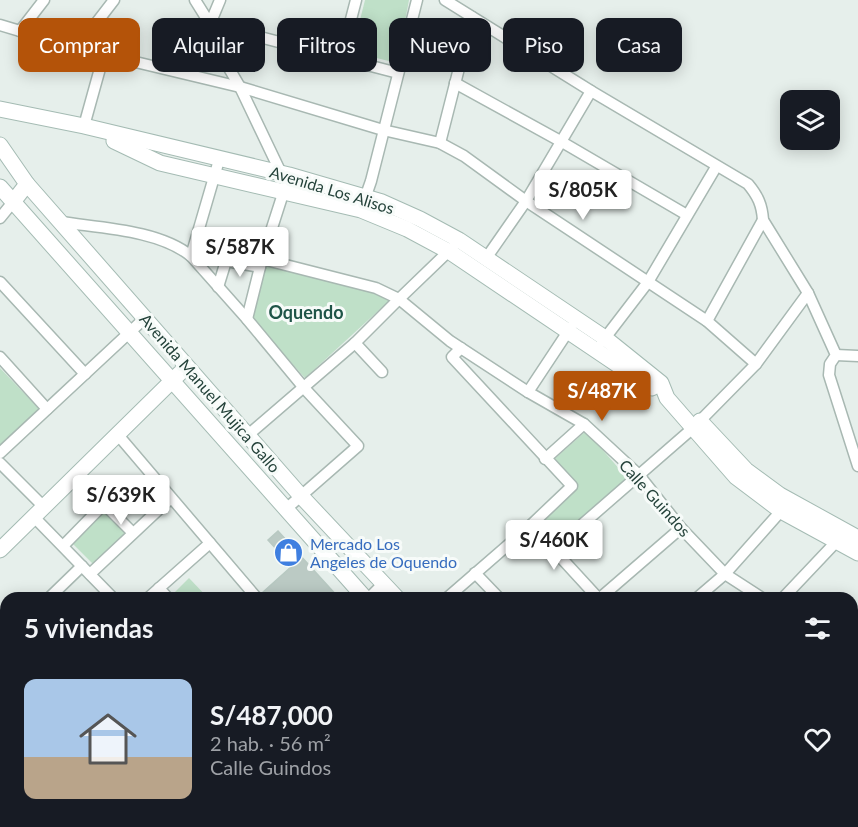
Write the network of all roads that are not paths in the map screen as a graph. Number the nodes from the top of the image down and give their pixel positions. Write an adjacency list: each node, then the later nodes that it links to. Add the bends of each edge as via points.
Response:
1 (44, 0): 9 (street)
2 (114, 0): 10 (street)
3 (195, 0): 11 (street)
4 (220, 0): 12 (street)
5 (417, 0): 20 (street)
6 (445, 0): 8 (street)
7 (353, 1): 13 (street)
8 (472, 17): 21 (street); 23 (street)
9 (30, 18)
10 (100, 18)
11 (206, 18)
12 (212, 18)
13 (349, 18)
14 (0, 25): 15 (street)
15 (18, 30)
16 (140, 63): 22 (street)
17 (377, 67): 20 (street)
18 (99, 72): 25 (street)
19 (231, 72): 22 (street)
20 (398, 73): 26 (street)
21 (455, 83): 27 (street); 28 (street)
22 (240, 87): 26 (street); 32 (street)
23 (591, 91): 27 (street); 30 (street)
24 (0, 109): 25 (street, Avenida Los Alisos)
25 (84, 126): 31 (street, Avenida Los Alisos)
26 (383, 130): 28 (street); 38 (street)
27 (562, 142): 36 (street); 39 (street)
28 (440, 143): 36 (street)
29 (0, 145): 33 (street, Avenida Manuel Mujica Gallo)
30 (716, 166): 39 (street); 41 (street, via 748,184 757,195)
31 (217, 167): 32 (street, Avenida Los Alisos); 35 (street, Avenida Los Alisos); 44 (street)
32 (285, 174): 35 (street); 38 (street, Avenida Los Alisos)
33 (27, 184): 37 (street); 42 (street, Avenida Manuel Mujica Gallo)
34 (0, 187): 37 (street, Avenida Manuel Mujica Gallo)
35 (285, 191): 38 (street, Avenida Los Alisos); 46 (street)
36 (526, 201): 45 (street); 48 (street)
37 (13, 202): 40 (street); 56 (street, Avenida Manuel Mujica Gallo)
38 (363, 203): 43 (street, Avenida Los Alisos, via 420,219)
39 (687, 215): 48 (street)
40 (0, 218)
41 (764, 219): 50 (street); 54 (street)
42 (61, 222): 44 (street, via 141,234); 52 (street, Avenida Manuel Mujica Gallo)
43 (454, 246): 45 (street, Avenida Los Alisos); 51 (street); 55 (street, Avenida Los Alisos)
44 (191, 256): 49 (street)
45 (487, 257): 55 (street, Avenida Los Alisos)
46 (261, 263): 49 (street, Calle Guindos, via 226,261); 51 (street, Calle Guindos, via 376,288); 53 (street)
47 (0, 282): 66 (street)
48 (648, 282): 54 (street); 58 (street)
49 (218, 287): 53 (street)
50 (808, 293): 60 (street); 63 (street)
51 (399, 298): 57 (street); 59 (street, Calle Guindos)
52 (145, 318): 56 (street); 64 (street, Avenida Manuel Mujica Gallo)
53 (247, 319): 68 (street)
54 (706, 321): 63 (street)
55 (572, 324): 58 (street, Avenida Los Alisos); 69 (street)
56 (129, 332): 66 (street); 67 (street, Avenida Manuel Mujica Gallo)
57 (356, 343): 65 (street); 68 (street)
58 (601, 344): 72 (street, Avenida Los Alisos)
59 (461, 348): 69 (street, Calle Guindos); 76 (street, via 452,357)
60 (836, 356): 61 (street); 78 (street, via 829,375)
61 (858, 356)
62 (0, 357): 70 (street)
63 (756, 364): 72 (street)
64 (187, 366): 67 (street); 74 (street, Avenida Manuel Mujica Gallo)
65 (382, 372)
66 (85, 374): 70 (street)
67 (173, 380): 73 (street); 82 (street, Avenida Manuel Mujica Gallo)
68 (305, 389): 74 (street); 80 (street, via 358,446)
69 (528, 392): 71 (street, Calle Guindos)
70 (47, 410): 75 (street)
71 (584, 424): 76 (street); 79 (street, Calle Guindos)
72 (696, 424): 79 (street); 83 (street, Avenida Los Alisos, via 736,477); 88 (street, Avenida Los Alisos, via 780,495)
73 (118, 435): 81 (street); 84 (street)
74 (248, 435): 80 (street, Avenida Manuel Mujica Gallo)
75 (0, 453)
76 (545, 459): 85 (street, via 572,486)
77 (0, 463): 84 (street)
78 (858, 466)
79 (639, 476): 86 (street, Calle Guindos); 92 (street)
80 (301, 496): 82 (street); 99 (street, Avenida Manuel Mujica Gallo)
81 (171, 498): 87 (street); 90 (street)
82 (286, 509): 106 (street, Avenida Manuel Mujica Gallo)
83 (781, 511): 89 (street, Avenida Los Alisos); 98 (street)
84 (39, 512): 91 (street); 93 (street)
85 (531, 525): 92 (street); 96 (street)
86 (681, 528): 98 (street, Calle Guindos); 112 (street)
87 (133, 533): 91 (street, via 104,504); 97 (street)
88 (858, 538)
89 (836, 542): 94 (street, Avenida Los Alisos); 115 (street)
90 (210, 543): 100 (street); 105 (street)
91 (63, 546): 95 (street)
92 (554, 549): 111 (street)
93 (0, 550)
94 (858, 553)
95 (82, 566): 97 (street); 101 (street)
96 (475, 573): 109 (street); 110 (street)
97 (90, 574): 102 (street)
98 (724, 574): 113 (street); 114 (street, Calle Guindos)
99 (383, 584): 107 (street); 108 (street, Avenida Manuel Mujica Gallo)
100 (159, 588): 103 (street); 104 (street)
101 (55, 592)
102 (107, 592)
103 (155, 592)
104 (163, 592)
105 (251, 592)
106 (362, 592)
107 (374, 592)
108 (391, 592)
109 (454, 592)
110 (493, 592)
111 (593, 592)
112 (606, 592)
113 (704, 592)
114 (752, 592)
115 (789, 592)

